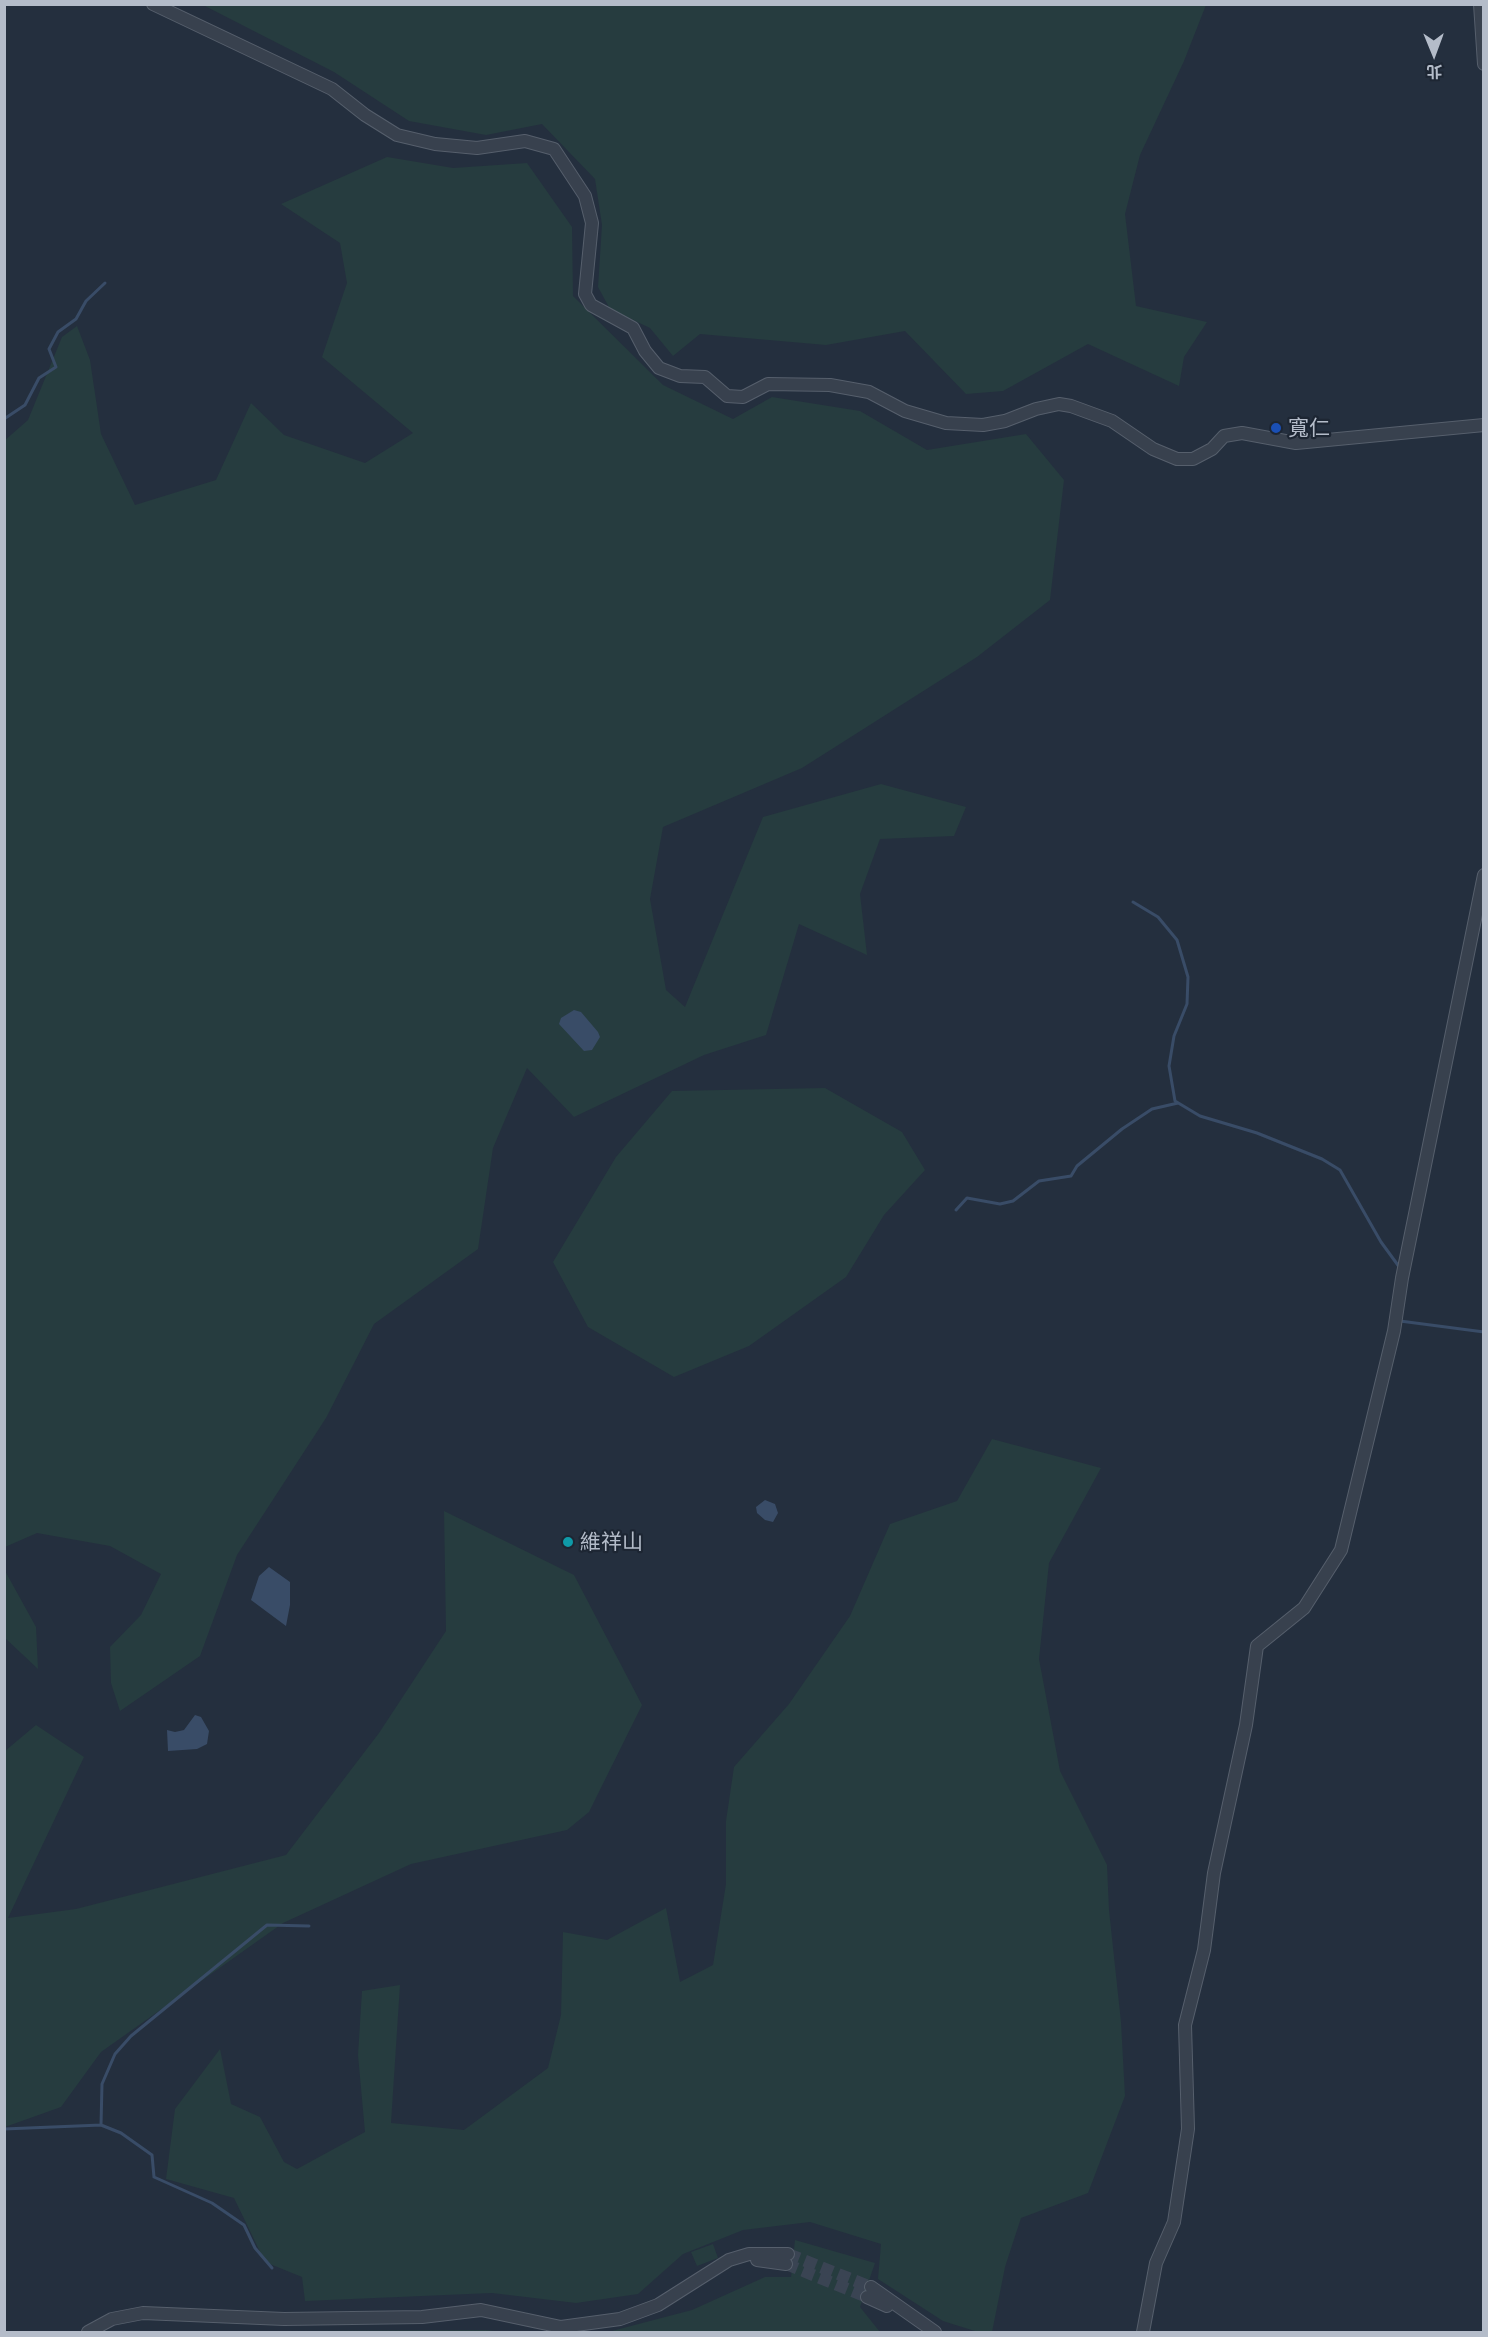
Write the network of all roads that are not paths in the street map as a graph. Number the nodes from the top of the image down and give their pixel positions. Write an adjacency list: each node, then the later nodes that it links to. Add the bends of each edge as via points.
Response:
1 (153, 4): 4 (street, via 332,89 397,135 477,148 525,141 554,149 585,196 592,223 585,294 591,306 633,328 659,369 680,376 705,377 727,396 742,397 768,384 830,385 869,392 905,411 946,423 983,425 1059,404 1112,421 1177,459 1193,459 1212,449 1224,436 1242,433 1296,443)
2 (1480, 4): 3 (street)
3 (1484, 64)
4 (1484, 425)
5 (1484, 875): 10 (street, via 1394,1331 1341,1550 1304,1608 1257,1646 1246,1725 1214,1873 1204,1950 1185,2025 1188,2129 1174,2222 1156,2263)
6 (787, 2259): 8 (street, via 729,2260 658,2305 620,2319 561,2327 481,2310 422,2317 284,2319 143,2313 112,2319)
7 (869, 2292): 9 (street)
8 (88, 2332)
9 (935, 2332)
10 (1143, 2332)

